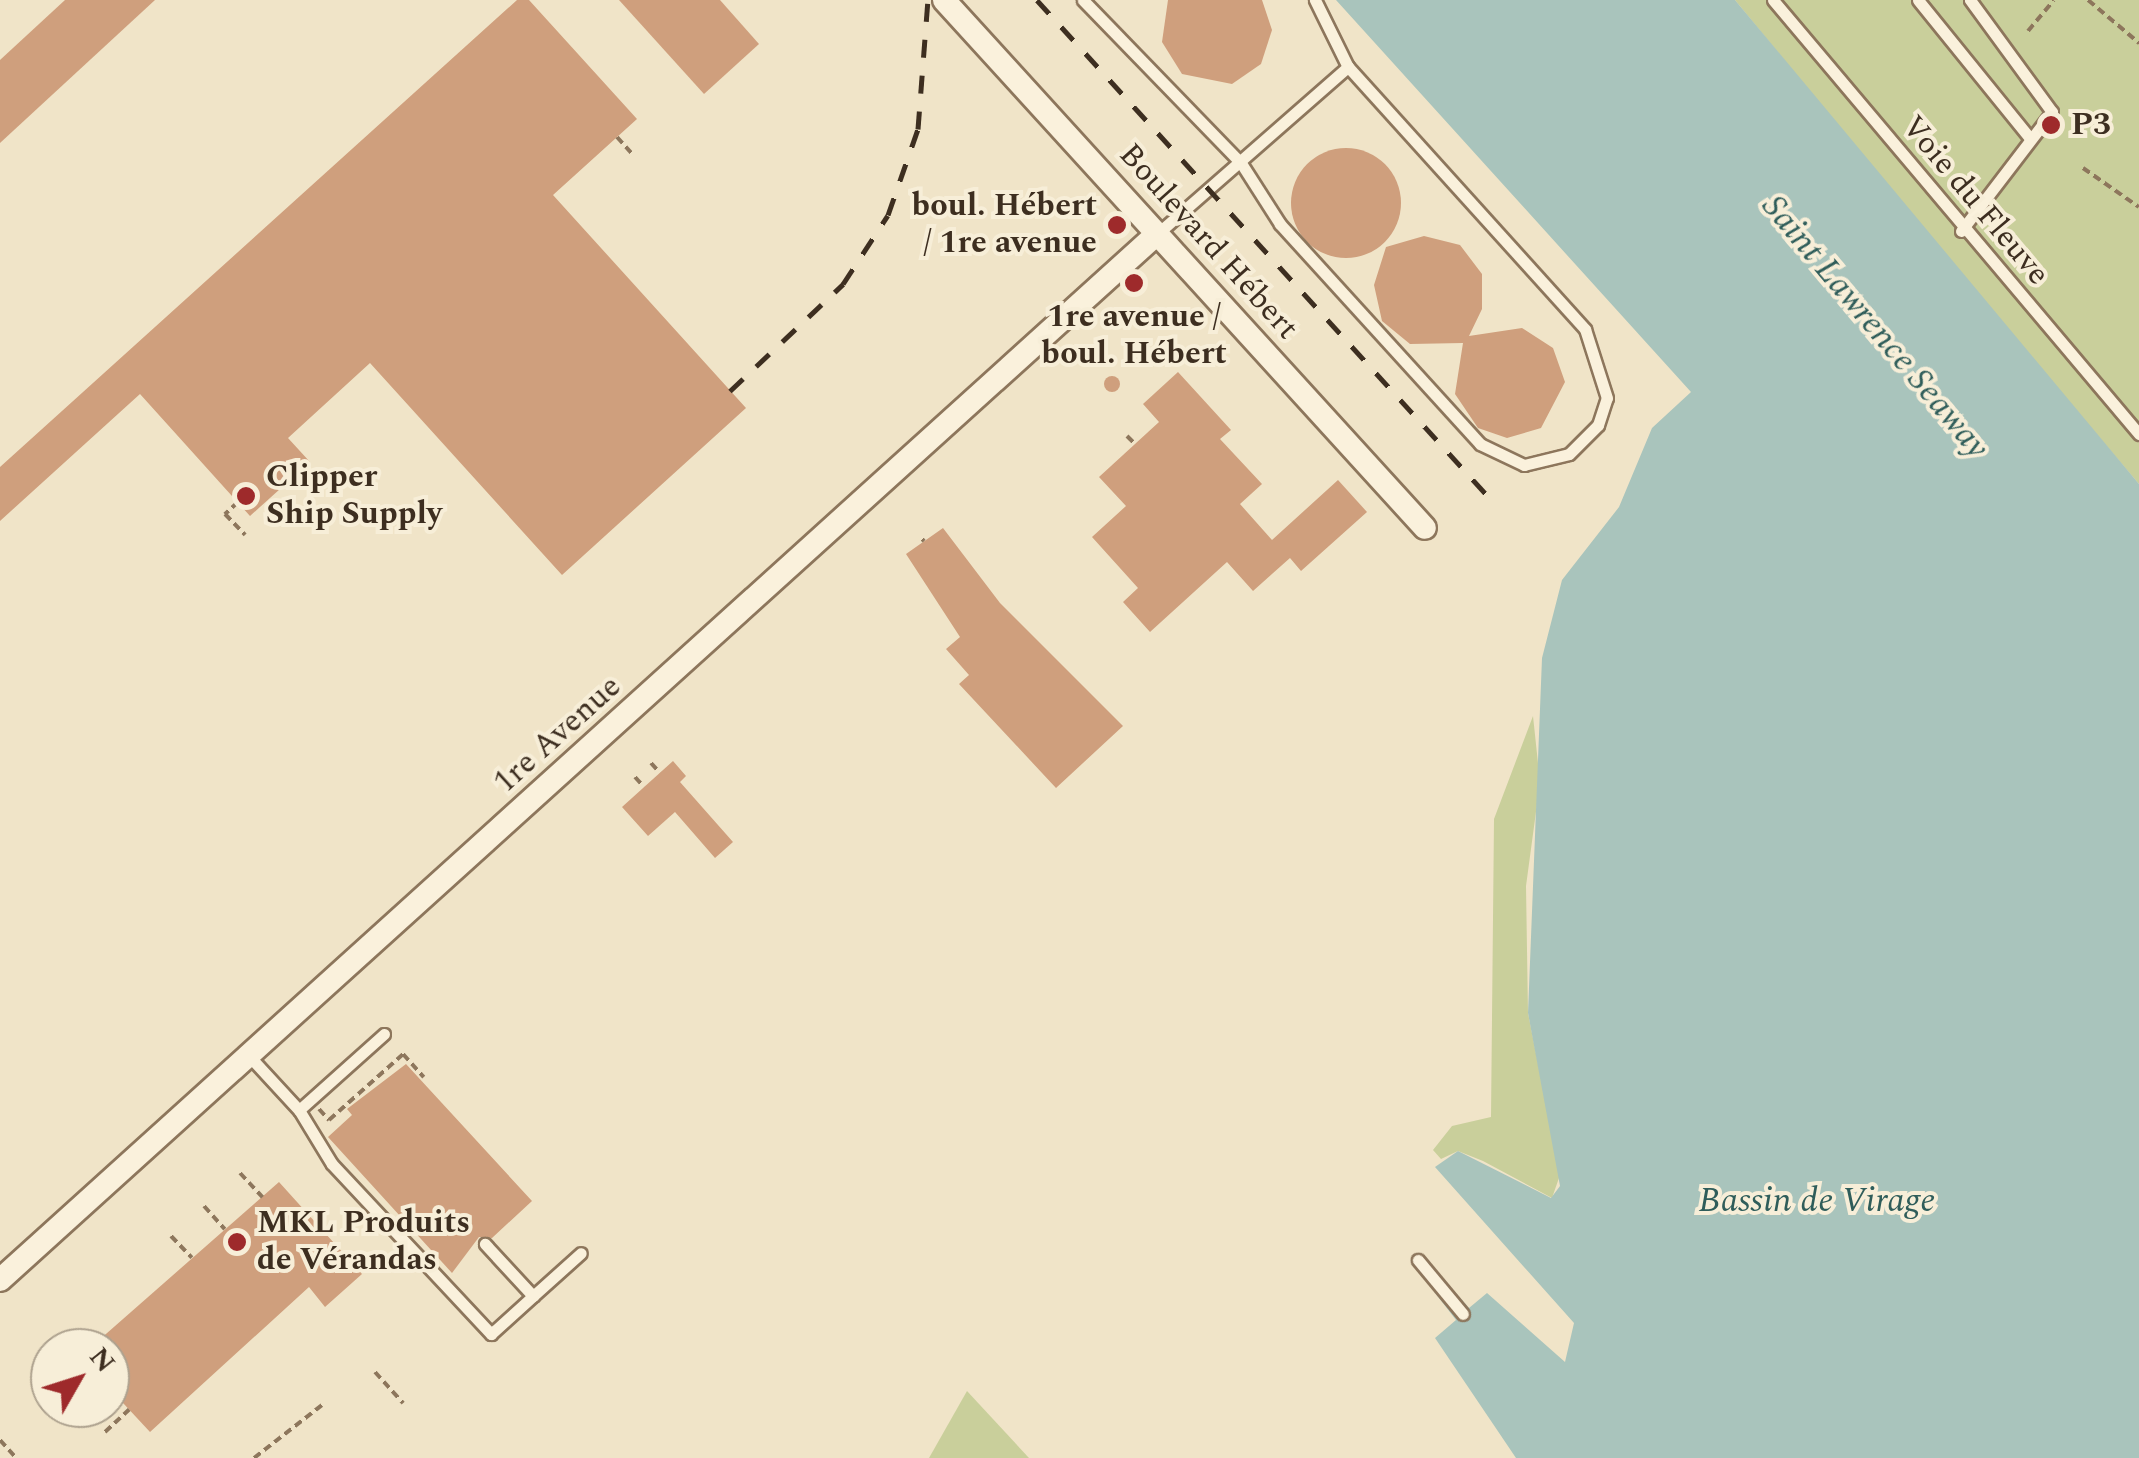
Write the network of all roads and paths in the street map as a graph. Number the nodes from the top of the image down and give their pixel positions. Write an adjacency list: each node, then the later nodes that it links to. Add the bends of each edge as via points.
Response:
1 (944, 0): 19 (street, Boulevard Hébert)
2 (1083, 0): 15 (lane)
3 (1316, 0): 11 (lane)
4 (1773, 0): 18 (lane, Voie du Fleuve)
5 (1918, 0): 13 (lane)
6 (1970, 0): 13 (lane, via 2052,104)
7 (2053, 0): 9 (path)
8 (2088, 0): 10 (path)
9 (2028, 30)
10 (2139, 44)
11 (1348, 67): 15 (lane); 15 (lane, via 1585,328 1607,398 1586,442 1524,465 1480,444 1280,224)
12 (617, 137): 14 (path)
13 (2029, 138): 18 (lane)
14 (633, 155)
15 (1241, 163): 19 (lane)
16 (2083, 168): 17 (path)
17 (2139, 207)
18 (1960, 231): 20 (lane, Voie du Fleuve)
19 (1157, 234): 24 (street, Boulevard Hébert); 31 (street, 1re Avenue)
20 (2139, 434)
21 (1127, 436): 22 (path)
22 (1135, 444)
23 (238, 502): 25 (path, via 226,514)
24 (1424, 528)
25 (245, 535)
26 (651, 763): 27 (path)
27 (660, 773)
28 (635, 777): 29 (path)
29 (644, 787)
30 (384, 1034): 34 (lane)
31 (251, 1058): 34 (lane); 44 (street, 1re Avenue)
32 (424, 1078): 33 (path, via 403,1054 329,1120)
33 (318, 1107)
34 (300, 1110): 45 (lane, via 332,1164 491,1334)
35 (240, 1173): 36 (path)
36 (262, 1196)
37 (204, 1206): 38 (path)
38 (225, 1229)
39 (172, 1236): 42 (path)
40 (485, 1244): 45 (lane)
41 (581, 1253): 45 (lane)
42 (192, 1258)
43 (1418, 1260): 46 (lane)
44 (0, 1280)
45 (533, 1296)
46 (1463, 1314)
47 (375, 1372): 48 (path)
48 (402, 1403)
49 (322, 1405): 54 (path)
50 (109, 1428): 51 (path)
51 (105, 1432)
52 (0, 1440): 53 (path)
53 (16, 1458)
54 (254, 1458)

